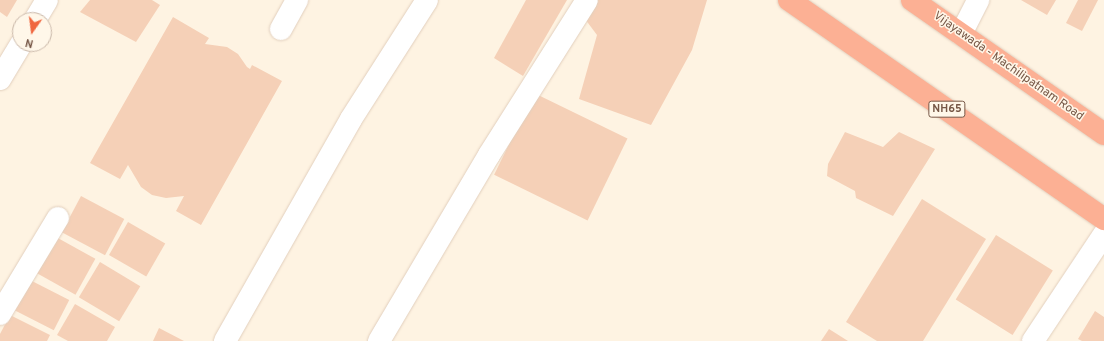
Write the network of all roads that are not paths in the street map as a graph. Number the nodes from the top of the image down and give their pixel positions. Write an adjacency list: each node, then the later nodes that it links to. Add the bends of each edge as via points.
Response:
1 (47, 0): 8 (street)
2 (297, 0): 9 (street)
3 (427, 0): 18 (street, via 351,119)
4 (587, 0): 19 (street, via 489,155)
5 (790, 0): 15 (highway, NH65)
6 (912, 0): 10 (highway, Vijayawada - Machilipatnam Road)
7 (978, 0): 10 (street)
8 (40, 12)
9 (281, 29)
10 (961, 34): 13 (highway, Vijayawada - Machilipatnam Road)
11 (16, 52): 12 (street)
12 (0, 79)
13 (1104, 134)
14 (58, 218): 17 (street)
15 (1104, 218)
16 (1104, 234): 20 (street)
17 (0, 314)
18 (226, 341)
19 (379, 341)
20 (1033, 341)

